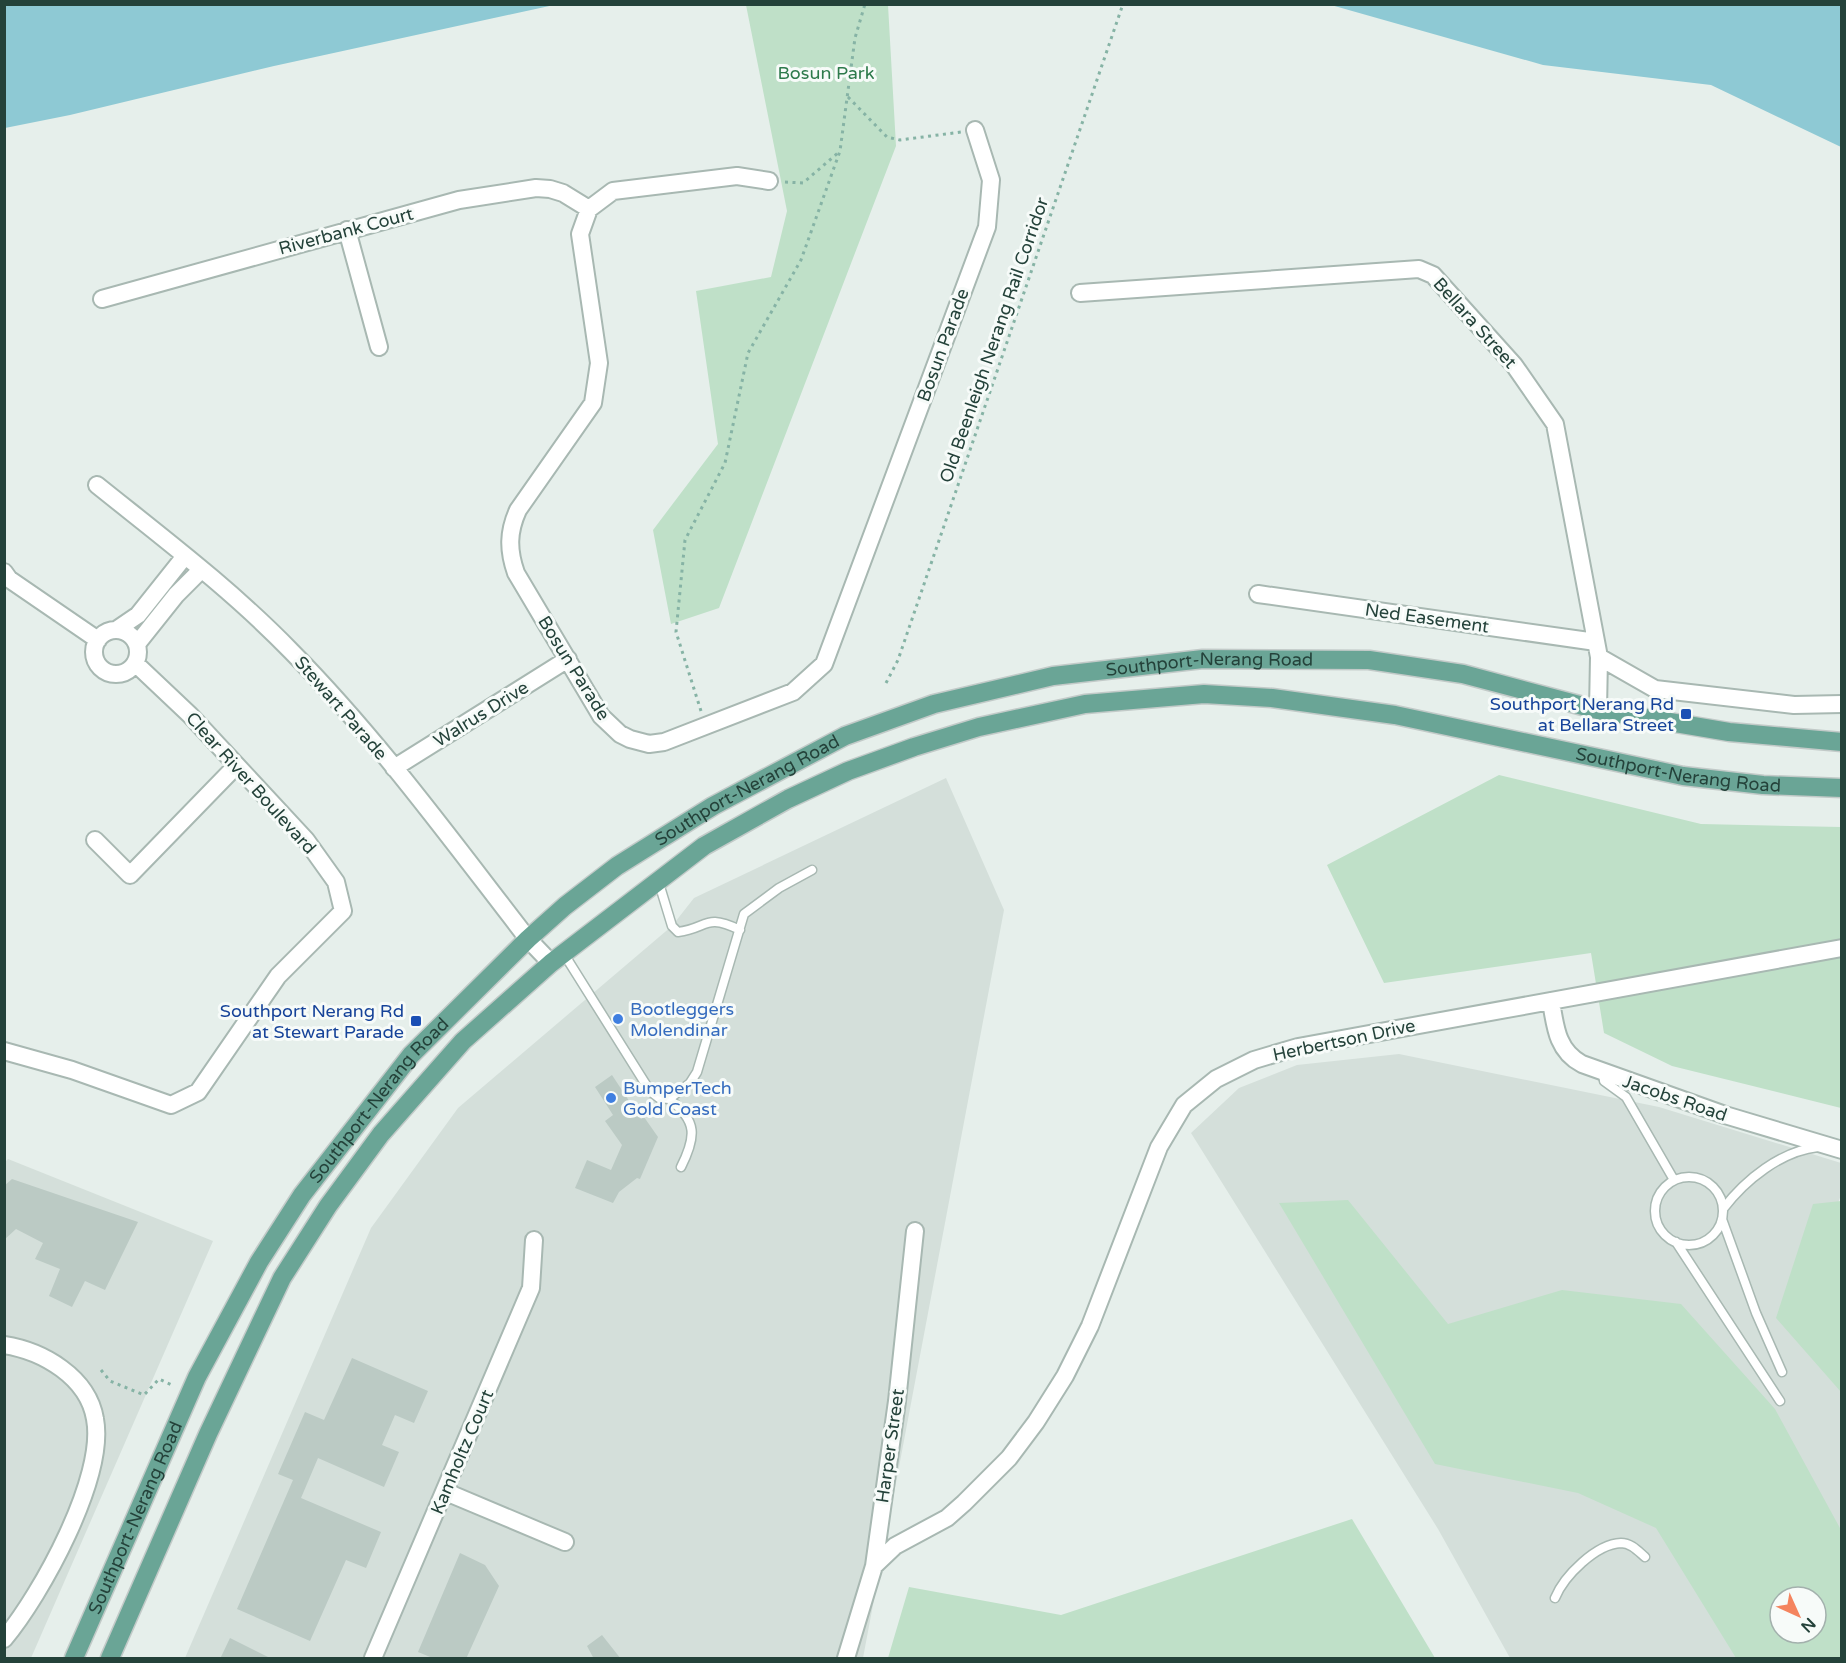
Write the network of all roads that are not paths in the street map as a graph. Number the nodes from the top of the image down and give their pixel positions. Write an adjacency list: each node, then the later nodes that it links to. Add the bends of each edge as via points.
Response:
1 (975, 130): 17 (street, Bosun Parade, via 991,180 987,227 824,663 793,692 706,727 649,744 620,734 601,716)
2 (770, 181): 3 (street, via 737,176 613,191)
3 (589, 209): 4 (street, Riverbank Court, via 563,194 536,188 459,200); 17 (street, Bosun Parade, via 580,234 599,363 593,402 518,510 509,535 516,573)
4 (347, 230): 6 (street, Riverbank Court); 7 (street)
5 (1080, 293): 16 (street, Bellara Street, via 1419,269 1433,275 1514,364 1555,424)
6 (102, 299)
7 (379, 347)
8 (98, 485): 9 (street, Stewart Parade)
9 (185, 556): 10 (street, Stewart Parade); 13 (street, via 138,615)
10 (201, 570): 15 (street); 23 (street, Stewart Parade, via 291,650)
11 (4, 572): 14 (street)
12 (1258, 594): 16 (street, Ned Easement)
13 (116, 630): 14 (street); 15 (street, via 128,634)
14 (98, 640): 18 (street, via 94,653 105,670 124,672)
15 (137, 645): 18 (street)
16 (1598, 649): 19 (street, via 1655,689 1794,705); 20 (street, Bellara Street)
17 (568, 659): 23 (street, Walrus Drive)
18 (135, 663): 22 (street, Clear River Boulevard, via 190,715)
19 (1842, 704)
20 (1598, 710): 21 (main road, Southport-Nerang Road, via 1729,732); 29 (main road, Southport-Nerang Road, via 1463,674 1369,660 1203,660 1053,676 934,704 845,736 671,831 617,866)
21 (1842, 742)
22 (235, 766): 25 (street, via 130,875); 33 (street, Clear River Boulevard, via 306,840 336,882 343,911 278,976 198,1092 171,1105)
23 (394, 768): 29 (street, Stewart Parade)
24 (1842, 788): 27 (main road, Southport-Nerang Road, via 1683,776 1395,715 1272,698 1204,694 1143,698 1085,704 979,728 848,771 747,820)
25 (95, 840)
26 (812, 870): 28 (lane, via 749,909)
27 (658, 879): 28 (lane, via 672,926 678,932 707,921 723,922); 31 (main road, Southport-Nerang Road)
28 (740, 930): 35 (lane, via 697,1072 690,1083)
29 (528, 939): 31 (street, Stewart Parade); 53 (main road, Southport-Nerang Road, via 411,1055 302,1195 259,1262 197,1377)
30 (1842, 948): 32 (street, Herbertson Drive)
31 (558, 958): 35 (lane, via 650,1091); 54 (main road, Southport-Nerang Road, via 463,1041 410,1099 353,1171 305,1241 282,1278 239,1368)
32 (1551, 1000): 34 (street, Jacobs Road, via 1560,1043 1566,1053); 50 (street, Herbertson Drive, via 1298,1047 1254,1060 1216,1078 1184,1105 1159,1147 1089,1326 1065,1376 1036,1422 1009,1458 947,1518 895,1546)
33 (4, 1051)
34 (1603, 1073): 36 (street, Jacobs Road); 39 (lane, via 1605,1080 1626,1097)
35 (669, 1099): 38 (lane, via 684,1110 693,1130 690,1150)
36 (1823, 1144): 37 (street, Jacobs Road); 40 (lane, via 1800,1150 1760,1173 1739,1190)
37 (1842, 1150)
38 (681, 1167)
39 (1674, 1180): 40 (lane, via 1688,1177 1706,1181 1720,1195); 43 (lane, via 1660,1193 1655,1212 1661,1230)
40 (1722, 1214): 43 (lane, via 1716,1232 1704,1241 1690,1245); 45 (lane, via 1756,1313)
41 (915, 1231): 50 (street, Harper Street)
42 (534, 1240): 47 (street, Kamholtz Court, via 531,1288)
43 (1676, 1242): 46 (lane)
44 (4, 1345): 52 (street, via 66,1372 89,1401 96,1420 88,1477 72,1522 40,1591)
45 (1782, 1372)
46 (1780, 1401)
47 (446, 1492): 48 (street); 55 (street, Kamholtz Court)
48 (565, 1542)
49 (1645, 1557): 51 (lane, via 1623,1543 1613,1545 1577,1566)
50 (874, 1566): 56 (street, Harper Street)
51 (1555, 1598)
52 (4, 1640)
53 (74, 1659)
54 (110, 1659)
55 (373, 1659)
56 (846, 1659)

